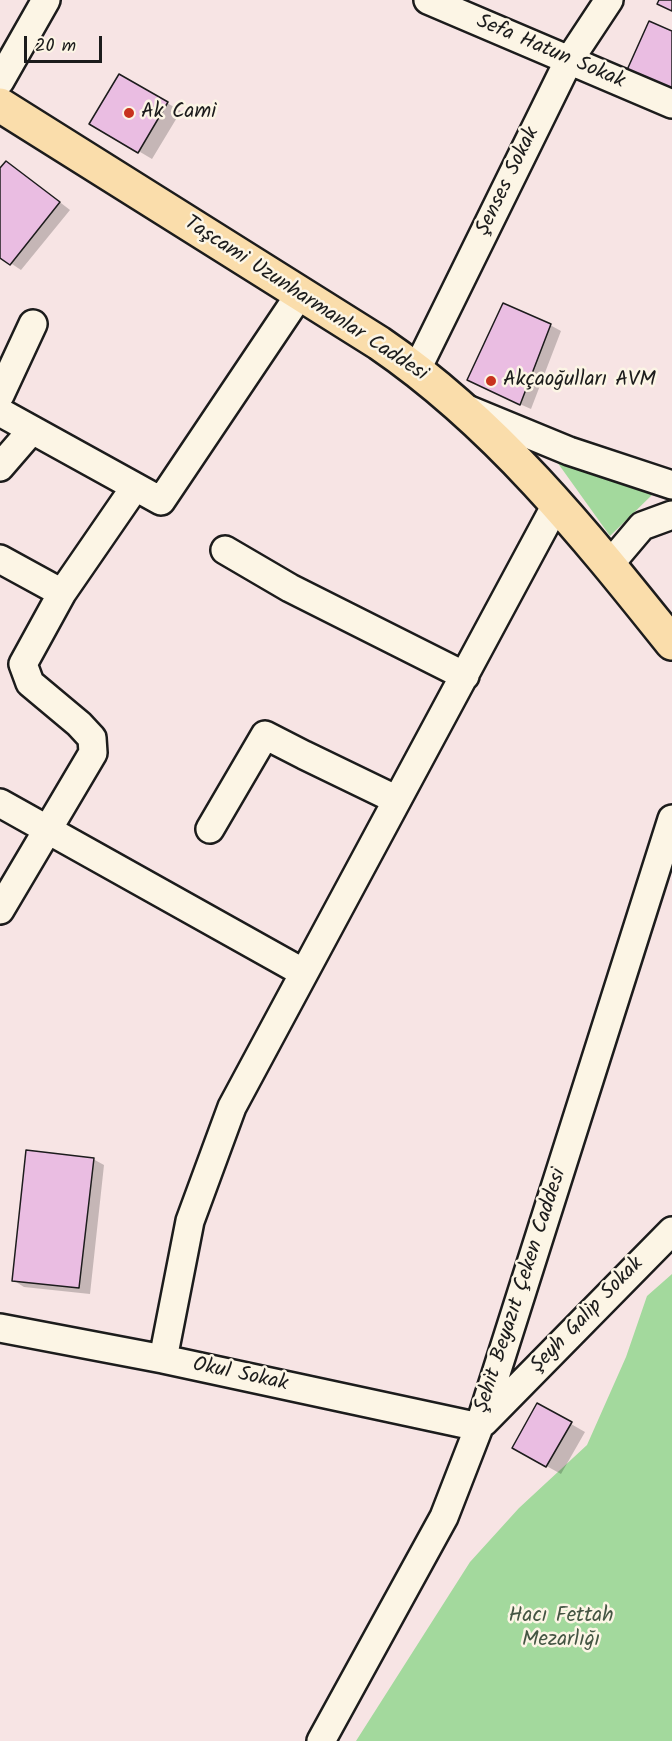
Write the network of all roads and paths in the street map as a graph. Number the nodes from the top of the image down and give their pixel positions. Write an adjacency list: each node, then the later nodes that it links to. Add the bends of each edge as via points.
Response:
1 (46, 0): 5 (street)
2 (428, 0): 4 (street, Sefa Hatun Sokak)
3 (609, 0): 4 (street, Şenses Sokak)
4 (568, 62): 6 (street, Sefa Hatun Sokak); 10 (street, Şenses Sokak)
5 (0, 81)
6 (672, 104)
7 (0, 105): 8 (main road, Taşcami Uzunharmanlar Caddesi)
8 (300, 294): 10 (main road, Taşcami Uzunharmanlar Caddesi); 17 (street, via 161,501)
9 (33, 324): 11 (street)
10 (417, 369): 12 (main road, Taşcami Uzunharmanlar Caddesi)
11 (0, 395)
12 (460, 406): 16 (street, via 569,451); 18 (main road, Taşcami Uzunharmanlar Caddesi)
13 (0, 412): 14 (street)
14 (32, 430): 15 (street); 17 (street)
15 (0, 467)
16 (672, 485)
17 (135, 487): 23 (street)
18 (557, 503): 22 (main road, Taşcami Uzunharmanlar Caddesi); 25 (street)
19 (672, 515): 22 (street, via 642,526)
20 (225, 550): 25 (street, via 290,588)
21 (0, 559): 23 (street)
22 (609, 565): 24 (main road, Taşcami Uzunharmanlar Caddesi)
23 (62, 593): 30 (street, via 23,664 30,683 92,738 93,753)
24 (672, 643)
25 (465, 676): 26 (street)
26 (398, 800): 29 (street, via 266,735); 32 (street)
27 (0, 803): 30 (street)
28 (672, 819): 36 (street, Şehit Beyazıt Çeken Caddesi)
29 (210, 829)
30 (47, 831): 31 (street); 32 (street)
31 (0, 910)
32 (304, 973): 35 (street, via 232,1107 194,1210)
33 (672, 1231): 36 (street, Şeyh Galip Sokak)
34 (0, 1328): 35 (street, Okul Sokak)
35 (163, 1359): 36 (street, Okul Sokak)
36 (479, 1427): 37 (street, Şehit Beyazıt Çeken Caddesi, via 444,1517)
37 (321, 1741)

